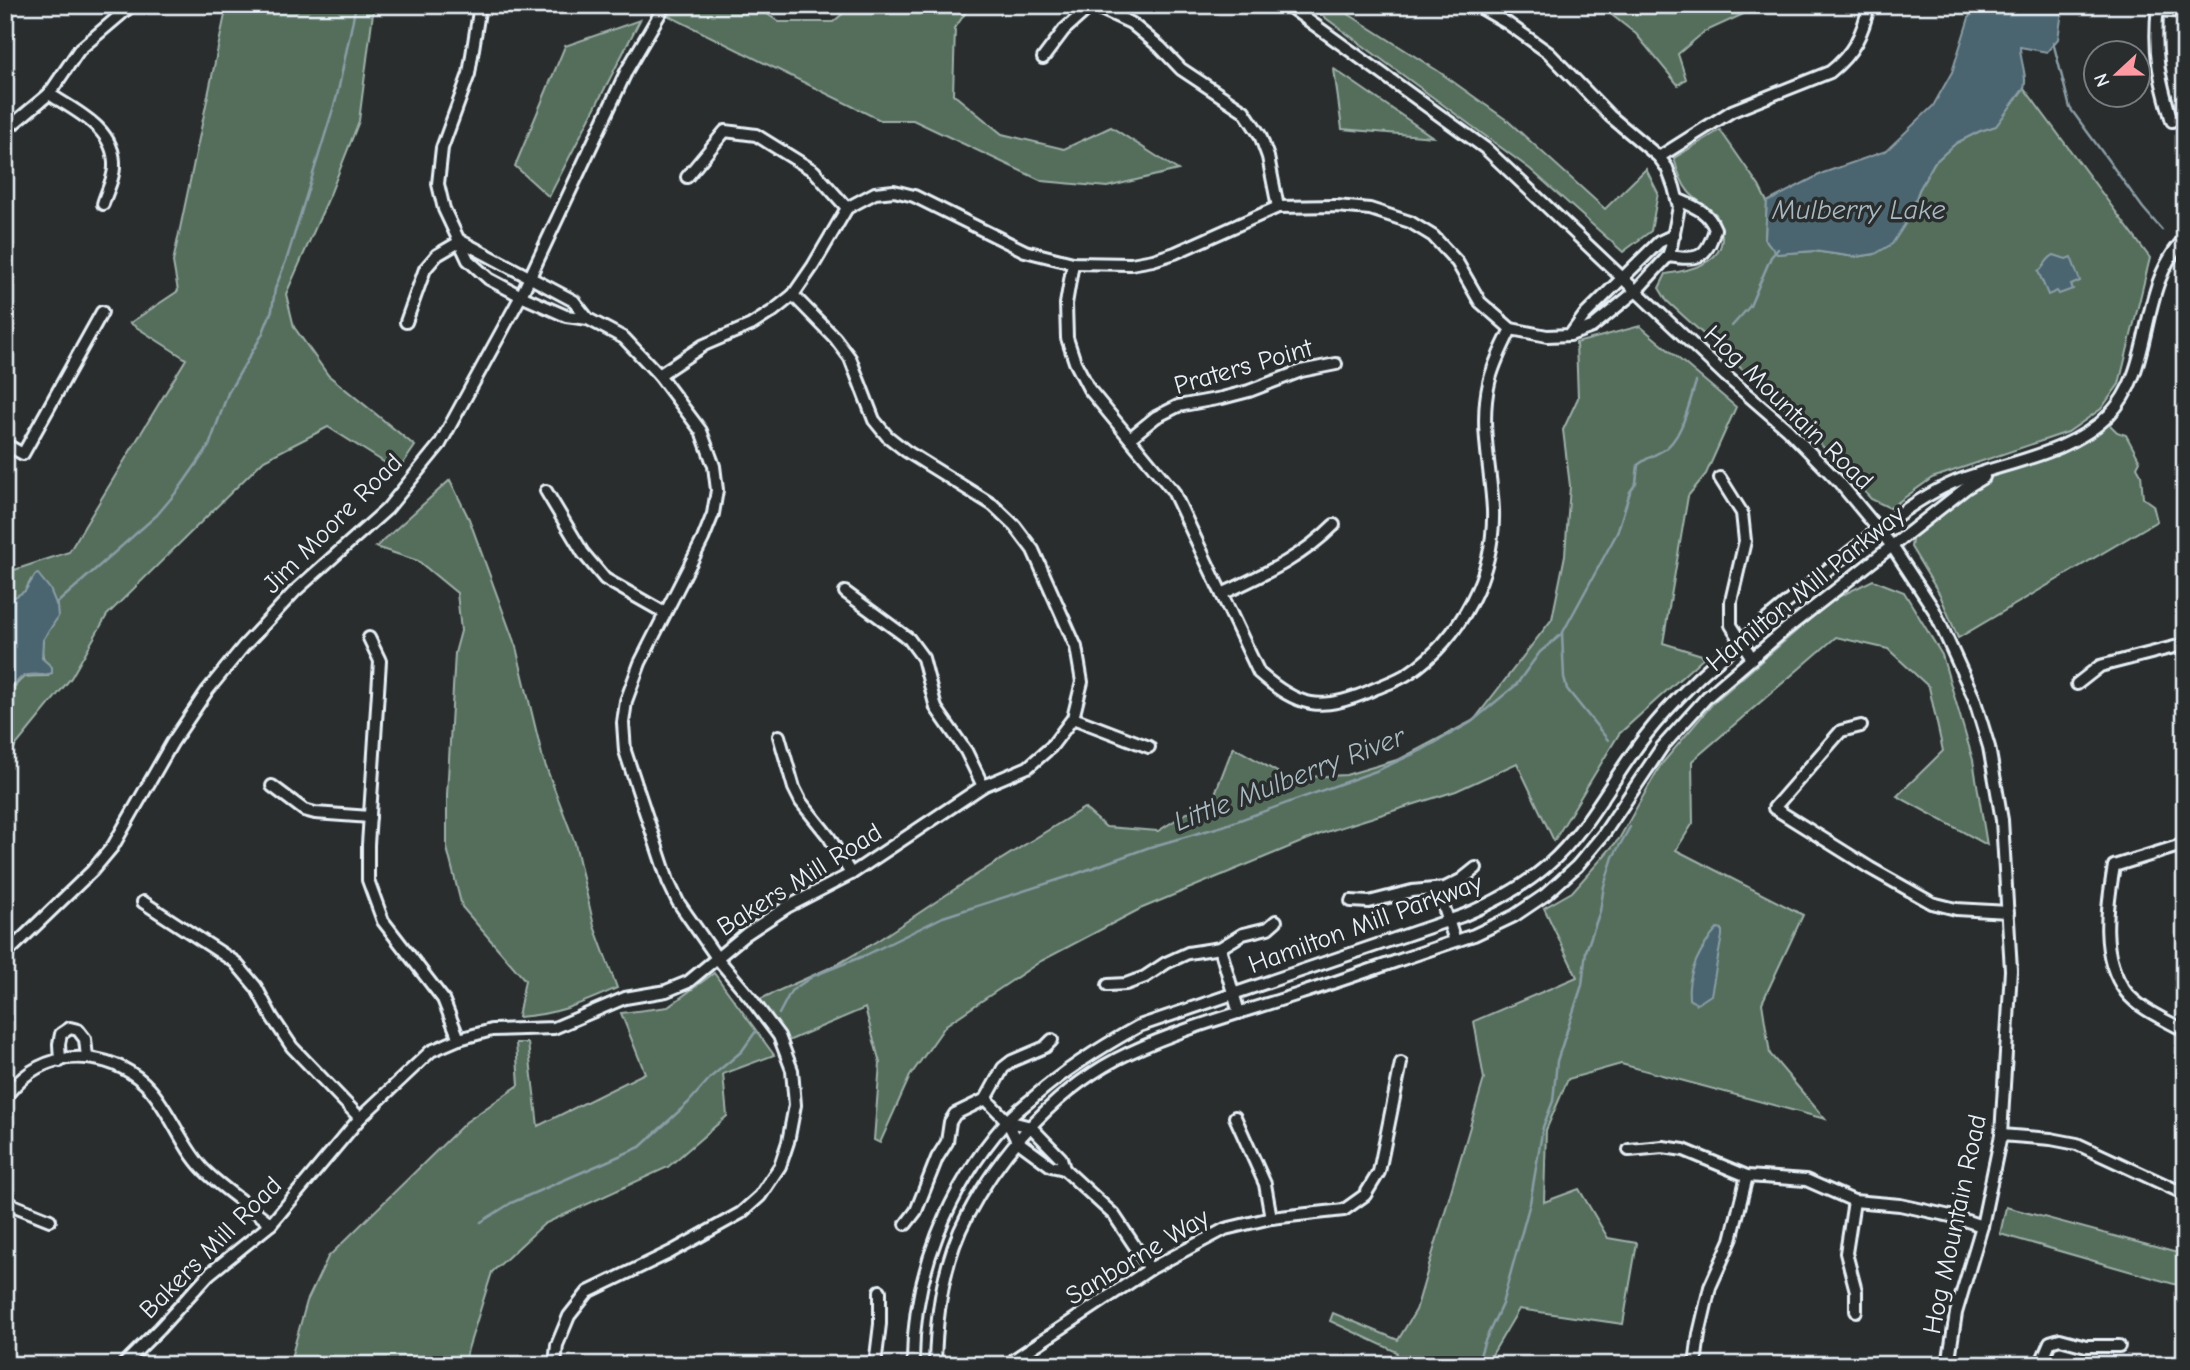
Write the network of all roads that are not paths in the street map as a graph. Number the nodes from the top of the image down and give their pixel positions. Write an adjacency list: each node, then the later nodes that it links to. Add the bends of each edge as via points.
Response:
1 (132, 5): 10 (street, via 79,50)
2 (480, 5): 21 (street, via 470,74 442,148 438,184 444,209)
3 (665, 5): 24 (street, Jim Moore Road, via 627,69)
4 (1287, 5): 25 (street, Hog Mountain Road, via 1485,148)
5 (1476, 5): 13 (street, via 1549,53 1610,116)
6 (1869, 5): 13 (street, via 1859,39 1829,72 1732,111)
7 (2157, 8): 8 (street); 11 (street, via 2156,60)
8 (2185, 12)
9 (1043, 58): 17 (street, via 1064,30 1092,5 1130,23 1181,69 1244,111 1268,157)
10 (49, 94): 12 (street); 16 (street, via 92,120 109,142 114,167)
11 (2172, 121)
12 (5, 128)
13 (1659, 157): 15 (street)
14 (687, 177): 18 (street, via 725,131 756,135 814,171)
15 (1677, 199): 19 (street); 22 (street, via 1710,218 1715,229 1708,249 1699,257)
16 (103, 204)
17 (1278, 207): 23 (street, via 1153,260); 32 (street, via 1370,209 1410,222 1433,236 1457,262 1480,302)
18 (847, 208): 23 (street, via 875,193 915,196 1025,251); 27 (street)
19 (1674, 235): 22 (street); 25 (street, via 1659,242)
20 (2185, 238): 38 (street, Hamilton Mill Parkway, via 2167,259 2156,284 2135,372 2112,412 2082,436)
21 (461, 241): 24 (street); 28 (street, via 468,260 489,279); 31 (street, via 425,269)
22 (1668, 256): 26 (street)
23 (1073, 263): 36 (street, via 1066,304 1067,338 1074,362 1089,389)
24 (529, 277): 28 (street, Jim Moore Road); 30 (street, via 574,302)
25 (1623, 278): 26 (street, Hog Mountain Road); 33 (street)
26 (1636, 291): 33 (street, via 1592,327); 42 (street, Hog Mountain Road, via 1787,429)
27 (793, 295): 35 (street, via 774,312 704,345); 52 (street, Bakers Mill Road, via 850,358 874,420 887,436 993,505 1033,550 1076,646 1082,682)
28 (521, 296): 30 (street, via 566,316); 70 (street, Jim Moore Road, via 440,444 387,509 295,591 243,647 172,743 113,846)
29 (102, 312): 37 (street, via 23,453)
30 (588, 319): 35 (street, via 624,338)
31 (405, 322)
32 (1511, 329): 33 (street, via 1547,337); 45 (street, via 1489,382 1484,417 1492,548 1479,587 1434,654 1407,675 1353,698 1313,704 1300,701 1259,673)
33 (1570, 335)
34 (1336, 364): 36 (street, Praters Point, via 1301,370 1249,391 1178,405)
35 (659, 375): 46 (street, via 701,431 715,466 717,490 703,539)
36 (1130, 438): 45 (street, via 1173,491)
37 (5, 444)
38 (1998, 468): 42 (street, Hamilton Mill Parkway, via 1938,489); 43 (street, Hamilton Mill Parkway)
39 (1720, 478): 48 (street, via 1742,513 1745,541 1731,601 1731,625)
40 (546, 491): 46 (street, via 583,554 605,579)
41 (1334, 525): 45 (street, via 1286,564)
42 (1879, 530): 43 (street, Hog Mountain Road); 48 (street, Hamilton Mill Parkway)
43 (1892, 546): 50 (street, Hamilton Mill Parkway); 65 (street, Hog Mountain Road, via 1934,610 1974,698 1989,747 2001,820)
44 (845, 592): 57 (street, via 909,639 923,658 936,708 966,751)
45 (1222, 594)
46 (665, 613): 71 (street, via 626,701 625,751 668,881)
47 (369, 638): 58 (street, via 380,661)
48 (1740, 642): 50 (street); 67 (street, Hamilton Mill Parkway, via 1693,682 1646,735 1581,830 1548,865 1504,898)
49 (2185, 656): 51 (street, via 2182,645 2100,666)
50 (1752, 658): 68 (street, Hamilton Mill Parkway, via 1707,697 1662,747 1577,866 1514,916)
51 (2077, 684)
52 (1073, 718): 55 (street); 57 (street, Bakers Mill Road, via 1051,747 1028,766)
53 (1861, 726): 65 (street, via 1841,731 1774,808 1932,902 1955,909)
54 (779, 736): 61 (street, via 801,802)
55 (1149, 747)
56 (272, 786): 58 (street, via 304,810)
57 (983, 786): 61 (street, Bakers Mill Road)
58 (370, 817): 76 (street, via 368,880 375,903 383,921 443,999)
59 (2185, 844): 75 (street, via 2114,866 2106,909 2112,967 2127,993)
60 (1476, 868): 62 (street)
61 (851, 874): 71 (street, Bakers Mill Road, via 787,907)
62 (1438, 889): 63 (street); 67 (street)
63 (1352, 901)
64 (143, 902): 84 (street, via 235,962 256,987 292,1047)
65 (2008, 912): 87 (street, Hog Mountain Road, via 2011,970)
66 (1276, 921): 69 (street)
67 (1449, 921): 68 (street); 73 (street, Hamilton Mill Parkway)
68 (1455, 941): 74 (street, Hamilton Mill Parkway)
69 (1220, 948): 72 (street, via 1188,953 1145,977); 73 (street)
70 (5, 956)
71 (717, 958): 76 (street, Bakers Mill Road, via 688,982 666,992 625,998 554,1028 492,1030); 105 (street, via 779,1036 792,1070 795,1105 780,1167 741,1213 588,1292 569,1316 557,1345)
72 (1108, 985)
73 (1232, 995): 74 (street); 85 (street, Hamilton Mill Parkway, via 1139,1026 1094,1050)
74 (1239, 1013): 86 (street, Hamilton Mill Parkway, via 1128,1053 1076,1085)
75 (2185, 1031)
76 (459, 1039): 84 (street, Bakers Mill Road, via 431,1051)
77 (1052, 1040): 82 (street, via 1003,1068)
78 (87, 1057): 79 (street); 79 (street, via 85,1039 70,1028 61,1034); 97 (street, via 135,1075 152,1091 204,1170)
79 (60, 1061): 81 (street, via 25,1076)
80 (1401, 1063): 95 (street, Sanborne Way, via 1379,1172 1365,1195 1344,1210)
81 (5, 1097)
82 (986, 1099): 85 (street); 98 (street, via 955,1114 947,1142)
83 (1235, 1117): 95 (street, via 1265,1184)
84 (360, 1118): 97 (street, Bakers Mill Road)
85 (1007, 1121): 86 (street); 88 (street); 107 (street, Hamilton Mill Parkway, via 972,1167 942,1220 921,1289)
86 (1031, 1127): 88 (street, Hamilton Mill Parkway); 90 (street, via 1061,1158)
87 (2001, 1135): 92 (street, via 2077,1144); 99 (street, Hog Mountain Road)
88 (1017, 1141): 90 (street, via 1051,1166); 108 (street, Hamilton Mill Parkway, via 966,1216 955,1244 940,1299)
89 (1629, 1150): 91 (street, via 1684,1150)
90 (1065, 1169): 100 (street, via 1114,1216)
91 (1747, 1177): 93 (street, via 1806,1181); 110 (street, via 1731,1240 1710,1287)
92 (2185, 1194)
93 (1854, 1201): 99 (street, via 1900,1205); 102 (street, via 1846,1254)
94 (5, 1202): 96 (street)
95 (1271, 1218): 100 (street, Sanborne Way, via 1225,1229)
96 (50, 1220)
97 (271, 1224): 104 (street, Bakers Mill Road, via 209,1274)
98 (906, 1224)
99 (1982, 1226): 111 (street, Hog Mountain Road, via 1956,1313)
100 (1150, 1269): 109 (street, Sanborne Way)
101 (880, 1291): 106 (street)
102 (1856, 1311)
103 (2119, 1346): 112 (street, via 2086,1346 2060,1339 2050,1342)
104 (123, 1365)
105 (555, 1365)
106 (876, 1365)
107 (913, 1365)
108 (935, 1365)
109 (1012, 1365)
110 (1695, 1365)
111 (1948, 1365)
112 (2040, 1365)

